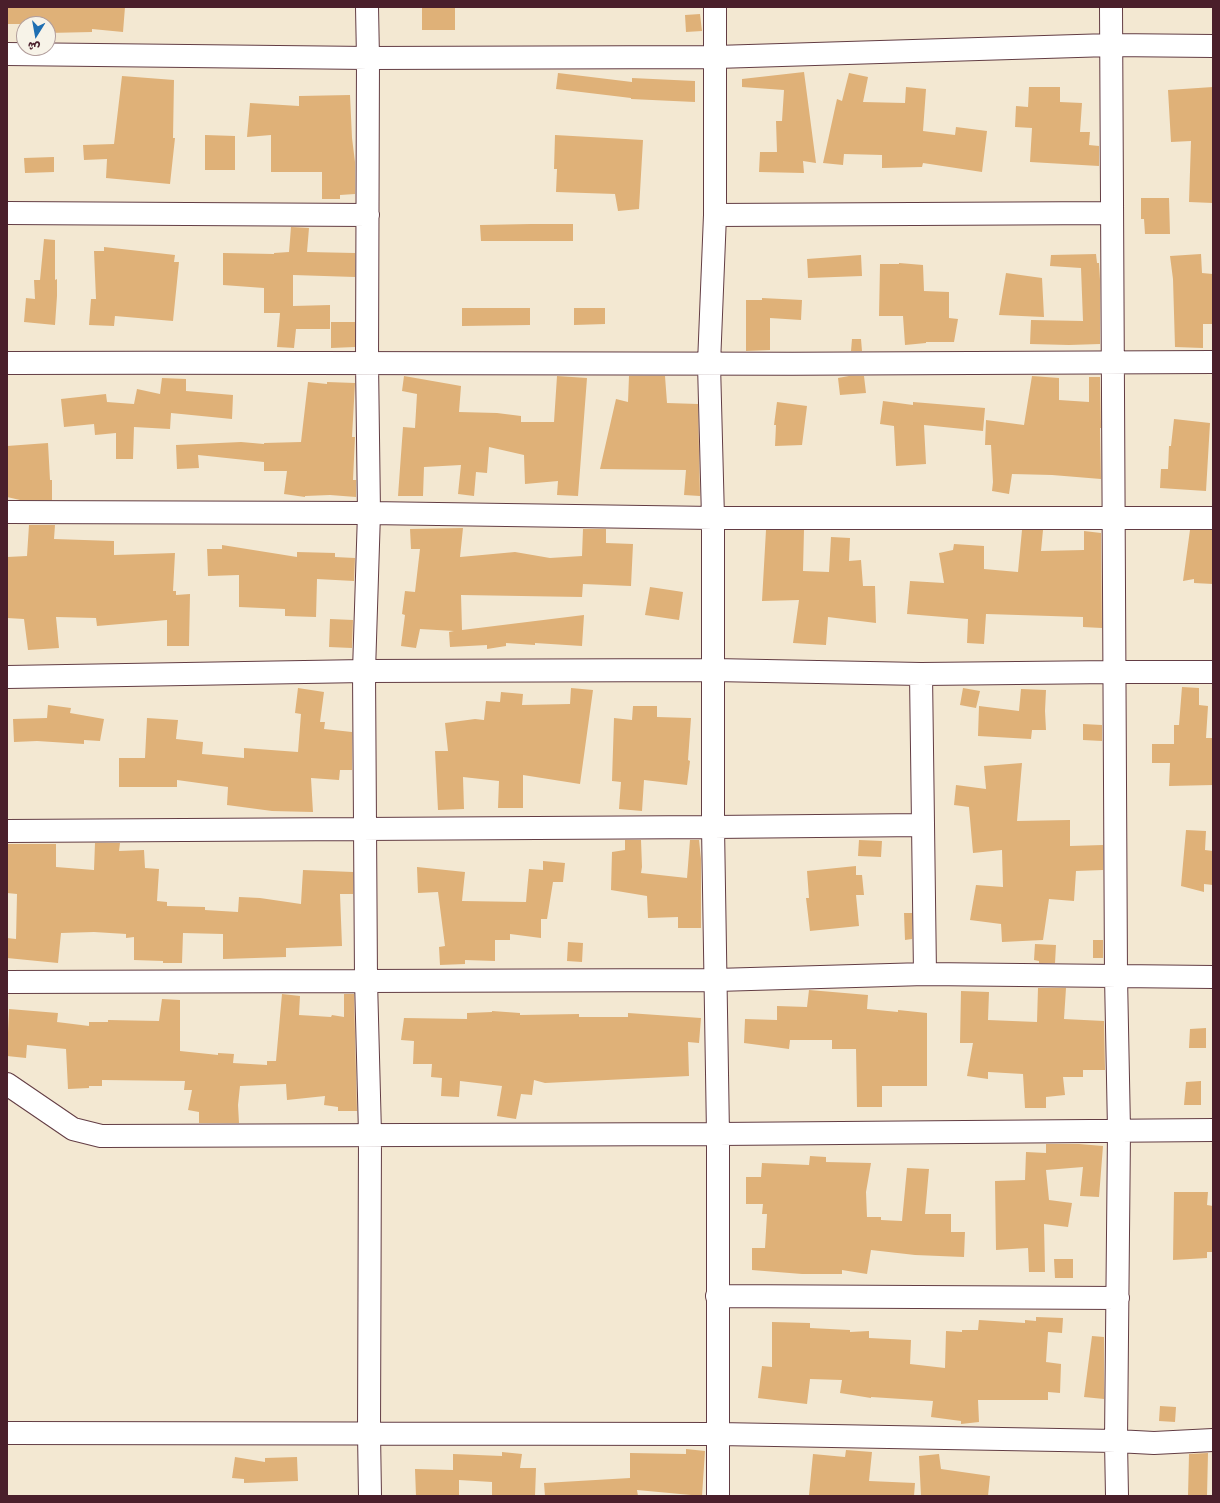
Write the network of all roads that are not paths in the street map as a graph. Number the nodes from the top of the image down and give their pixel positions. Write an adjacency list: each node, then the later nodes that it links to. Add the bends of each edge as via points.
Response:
1 (367, 7): 8 (street)
2 (715, 7): 7 (street)
3 (1111, 7): 4 (street)
4 (1110, 45): 5 (street); 7 (street); 10 (street)
5 (1213, 46)
6 (7, 54): 8 (street)
7 (716, 57): 8 (street); 12 (street)
8 (368, 58): 11 (street)
9 (7, 213): 11 (street)
10 (1112, 213): 12 (street); 16 (street)
11 (368, 214): 13 (street)
12 (715, 215): 17 (street)
13 (367, 362): 15 (street); 17 (street); 19 (street)
14 (1213, 362): 16 (street)
15 (7, 363)
16 (1113, 363): 17 (street); 21 (street)
17 (709, 364): 20 (street)
18 (7, 512): 19 (street)
19 (369, 513): 20 (street); 24 (street)
20 (713, 518): 21 (street); 23 (street)
21 (1114, 518): 22 (street); 25 (street)
22 (1213, 518)
23 (714, 670): 24 (street); 27 (street); 30 (street)
24 (364, 671): 28 (street); 31 (street)
25 (1114, 672): 26 (street); 27 (street); 34 (street)
26 (1213, 672)
27 (921, 674): 29 (street)
28 (7, 677)
29 (923, 825): 30 (street); 33 (street)
30 (714, 827): 31 (street); 37 (street)
31 (364, 828): 32 (street); 36 (street)
32 (7, 831)
33 (925, 974): 34 (street); 37 (street)
34 (1116, 976): 35 (street); 40 (street)
35 (1213, 977)
36 (366, 980): 37 (street); 38 (street); 42 (street)
37 (716, 980): 43 (street)
38 (7, 982)
39 (7, 1084): 42 (street, via 73,1129 101,1136)
40 (1119, 1130): 41 (street); 43 (street); 45 (street)
41 (1213, 1130)
42 (370, 1134): 43 (street); 47 (street)
43 (718, 1134): 44 (street)
44 (717, 1296): 45 (street); 48 (street)
45 (1118, 1298): 50 (street)
46 (7, 1433): 47 (street)
47 (369, 1433): 48 (street); 51 (street)
48 (718, 1434): 50 (street); 52 (street)
49 (1213, 1440): 50 (street, via 1154,1443)
50 (1116, 1441): 53 (street)
51 (370, 1496)
52 (718, 1496)
53 (1117, 1496)

